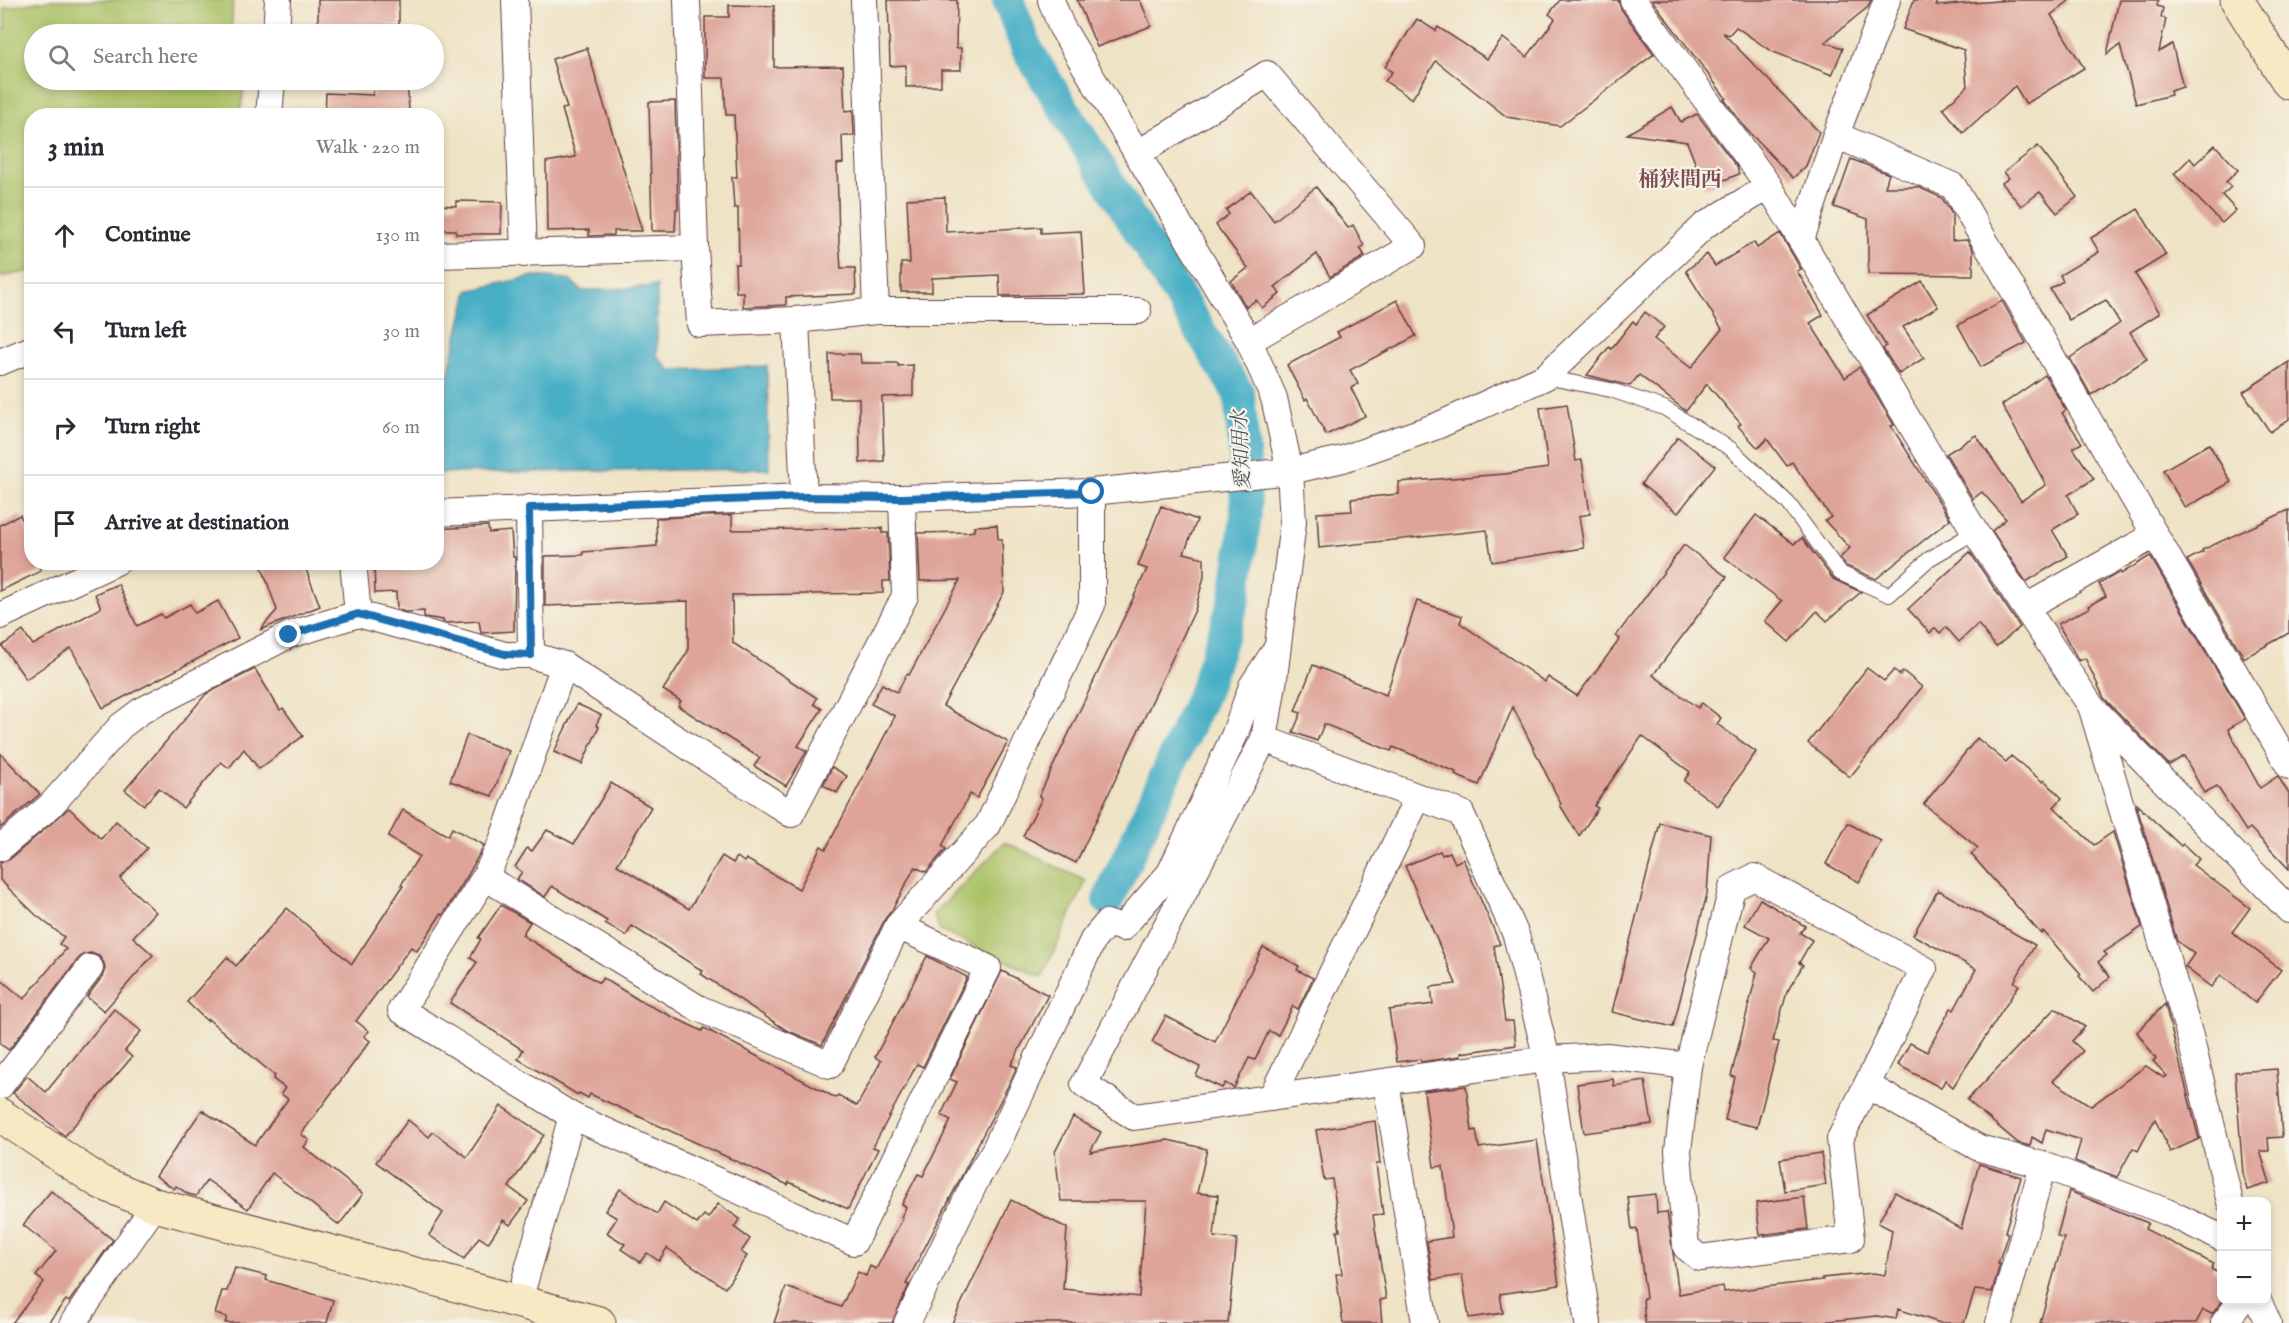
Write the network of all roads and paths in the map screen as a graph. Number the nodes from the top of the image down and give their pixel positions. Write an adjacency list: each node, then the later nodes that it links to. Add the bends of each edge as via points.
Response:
1 (278, 0): 9 (street)
2 (515, 0): 18 (street)
3 (687, 0): 17 (street)
4 (864, 0): 21 (street)
5 (1051, 0): 14 (street, via 1061,26)
6 (1633, 0): 15 (street)
7 (1887, 0): 13 (street)
8 (2237, 0): 10 (street)
9 (277, 24)
10 (2289, 83)
11 (271, 90): 12 (street)
12 (270, 108)
13 (1836, 135): 16 (street); 34 (street, via 1953,186)
14 (1137, 154): 23 (street); 23 (street, via 1267,74 1413,246)
15 (1769, 186): 16 (street); 26 (street, via 1705,225)
16 (1801, 240): 33 (street)
17 (694, 248): 18 (street); 22 (street, via 700,324)
18 (524, 254): 19 (street)
19 (444, 255)
20 (1138, 310): 21 (street)
21 (876, 311): 22 (street)
22 (796, 320): 29 (street)
23 (1249, 341): 27 (street, via 1275,398)
24 (24, 353): 25 (street)
25 (0, 362)
26 (1545, 377): 27 (street, via 1437,426 1343,459); 33 (lane, via 1611,390 1665,408 1731,449 1788,503 1840,573 1889,595 1929,559)
27 (1282, 471): 28 (street); 40 (street, via 1293,522)
28 (1092, 492): 30 (street); 50 (street, via 1092,605 988,825)
29 (804, 497): 30 (street); 31 (street)
30 (902, 498): 42 (street, via 905,596 791,814)
31 (529, 508): 32 (street); 41 (street)
32 (444, 513)
33 (1975, 532): 37 (street)
34 (2155, 534): 37 (street); 45 (street)
35 (99, 570): 39 (street)
36 (354, 570): 38 (street)
37 (2026, 607): 43 (street)
38 (358, 614): 41 (street, via 505,654); 47 (street, via 289,635 141,711 121,726 50,806)
39 (0, 616)
40 (1279, 645): 44 (street); 69 (street, via 1252,687 1234,736 1170,873 1122,928 1107,923 1094,940)
41 (531, 655): 42 (street)
42 (564, 665): 48 (street, via 501,844)
43 (2091, 706): 49 (street); 61 (street, via 2190,1036)
44 (1264, 739): 46 (street); 57 (street, via 1084,1084 1134,1117)
45 (2289, 766)
46 (1418, 796): 52 (street, via 1461,813 1516,935); 57 (street)
47 (0, 848)
48 (484, 877): 50 (street, via 698,1008 830,1065); 59 (street, via 400,1010)
49 (2289, 910)
50 (898, 926): 59 (street, via 988,968 854,1242)
51 (90, 968): 55 (street)
52 (1547, 1059): 53 (street, via 1607,1056); 54 (street); 71 (street)
53 (1689, 1066): 56 (street, via 1678,1151 1686,1247 1700,1258 1851,1239 1840,1139); 56 (street, via 1732,888 1754,877 1924,969)
54 (1386, 1082): 57 (street); 70 (street)
55 (0, 1086)
56 (1868, 1086): 60 (street, via 1979,1148)
57 (1271, 1098)
58 (0, 1115): 62 (street, via 100,1182)
59 (572, 1116): 64 (street)
60 (2043, 1164): 63 (street); 72 (street)
61 (2228, 1197)
62 (155, 1205): 64 (street); 67 (street)
63 (2217, 1236)
64 (519, 1301): 68 (street)
65 (2238, 1305): 73 (street)
66 (2260, 1305): 74 (street)
67 (73, 1323)
68 (599, 1323)
69 (907, 1323)
70 (1425, 1323)
71 (1588, 1323)
72 (1999, 1323)
73 (2224, 1323)
74 (2268, 1323)

